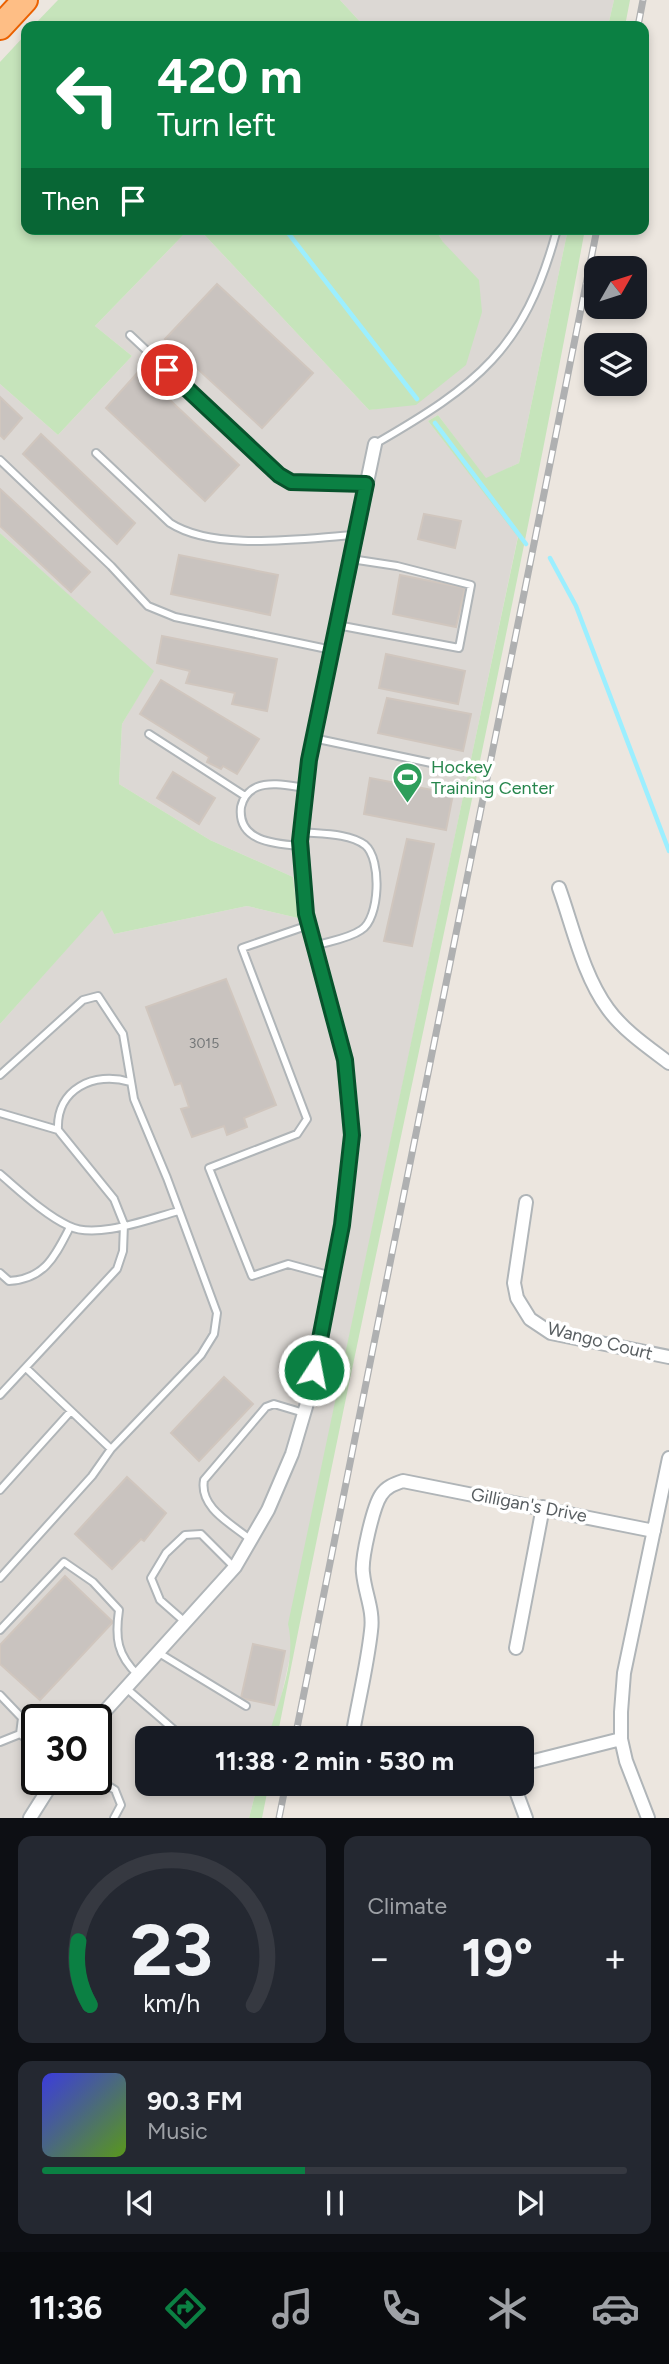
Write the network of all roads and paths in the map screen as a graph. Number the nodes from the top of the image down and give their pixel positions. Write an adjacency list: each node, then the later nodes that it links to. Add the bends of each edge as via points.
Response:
1 (25, 0): 2 (highway)
2 (0, 27)
3 (555, 235): 5 (lane, via 524,321 499,355 463,388)
4 (130, 335): 8 (lane, via 279,475 291,482)
5 (374, 444): 8 (street)
6 (96, 453): 9 (lane, via 184,532 261,539)
7 (0, 460): 12 (lane, via 148,607 175,617)
8 (366, 484): 9 (street)
9 (355, 536): 10 (street)
10 (351, 559): 11 (street); 11 (lane, via 471,585 459,648)
11 (337, 625): 12 (street)
12 (332, 650): 14 (street)
13 (149, 734): 17 (lane)
14 (313, 738): 15 (lane); 16 (street)
15 (450, 767)
16 (306, 788): 17 (lane, via 269,784); 18 (street)
17 (244, 796): 18 (lane, via 245,829 269,844)
18 (301, 839): 20 (street); 21 (lane, via 357,840 368,847 374,859 369,923)
19 (559, 888): 22 (street, via 588,970 608,1009)
20 (309, 925): 21 (street); 33 (lane, via 242,948 307,1119 297,1134 209,1168 252,1276 288,1264)
21 (314, 946): 33 (street, via 345,1060 352,1135)
22 (669, 1063)
23 (0, 1075): 24 (lane, via 91,996 104,1002 123,1034)
24 (130, 1082): 26 (lane, via 111,1077 89,1081 66,1097 57,1111); 29 (lane)
25 (0, 1113): 26 (lane)
26 (58, 1130): 30 (lane, via 114,1199)
27 (0, 1174): 31 (lane)
28 (526, 1202): 34 (street, Wango Court, via 514,1283 530,1319 551,1333)
29 (180, 1211): 30 (lane); 39 (lane, via 217,1313 214,1334 201,1355)
30 (124, 1224): 31 (lane, via 89,1231); 35 (lane, via 117,1269)
31 (70, 1227): 32 (lane, via 43,1270 26,1280 9,1281)
32 (0, 1273)
33 (332, 1276): 38 (street)
34 (669, 1357)
35 (26, 1368): 36 (lane); 37 (lane)
36 (0, 1395)
37 (71, 1411): 39 (lane); 41 (lane)
38 (304, 1413): 44 (street, via 282,1476); 44 (lane, via 274,1404 265,1406 204,1480 206,1503)
39 (111, 1450): 46 (lane)
40 (669, 1458): 43 (street)
41 (0, 1490)
42 (542, 1507): 43 (street, Gilligan's Drive); 49 (street); 57 (street, Gilligan's Drive, via 403,1481 381,1494 362,1572 372,1609 371,1632)
43 (654, 1531): 59 (street, via 624,1672)
44 (251, 1540): 45 (street)
45 (234, 1567): 47 (street); 47 (lane, via 201,1534 185,1535 166,1553 151,1578 160,1600)
46 (0, 1578)
47 (186, 1624): 50 (street)
48 (0, 1630): 51 (lane, via 64,1562 93,1582 119,1610 116,1637 123,1660)
49 (516, 1648)
50 (159, 1653): 51 (street); 55 (lane)
51 (138, 1675): 52 (street)
52 (127, 1688): 54 (street); 56 (lane)
53 (0, 1695): 58 (lane, via 22,1718)
54 (112, 1704)
55 (246, 1706)
56 (170, 1726)
57 (354, 1726)
58 (20, 1734): 60 (lane)
59 (621, 1740): 61 (street); 68 (street)
60 (0, 1742)
61 (534, 1760)
62 (112, 1788): 66 (lane, via 121,1805)
63 (45, 1795): 65 (street)
64 (518, 1796): 67 (street)
65 (30, 1818)
66 (114, 1818)
67 (526, 1818)
68 (648, 1818)

